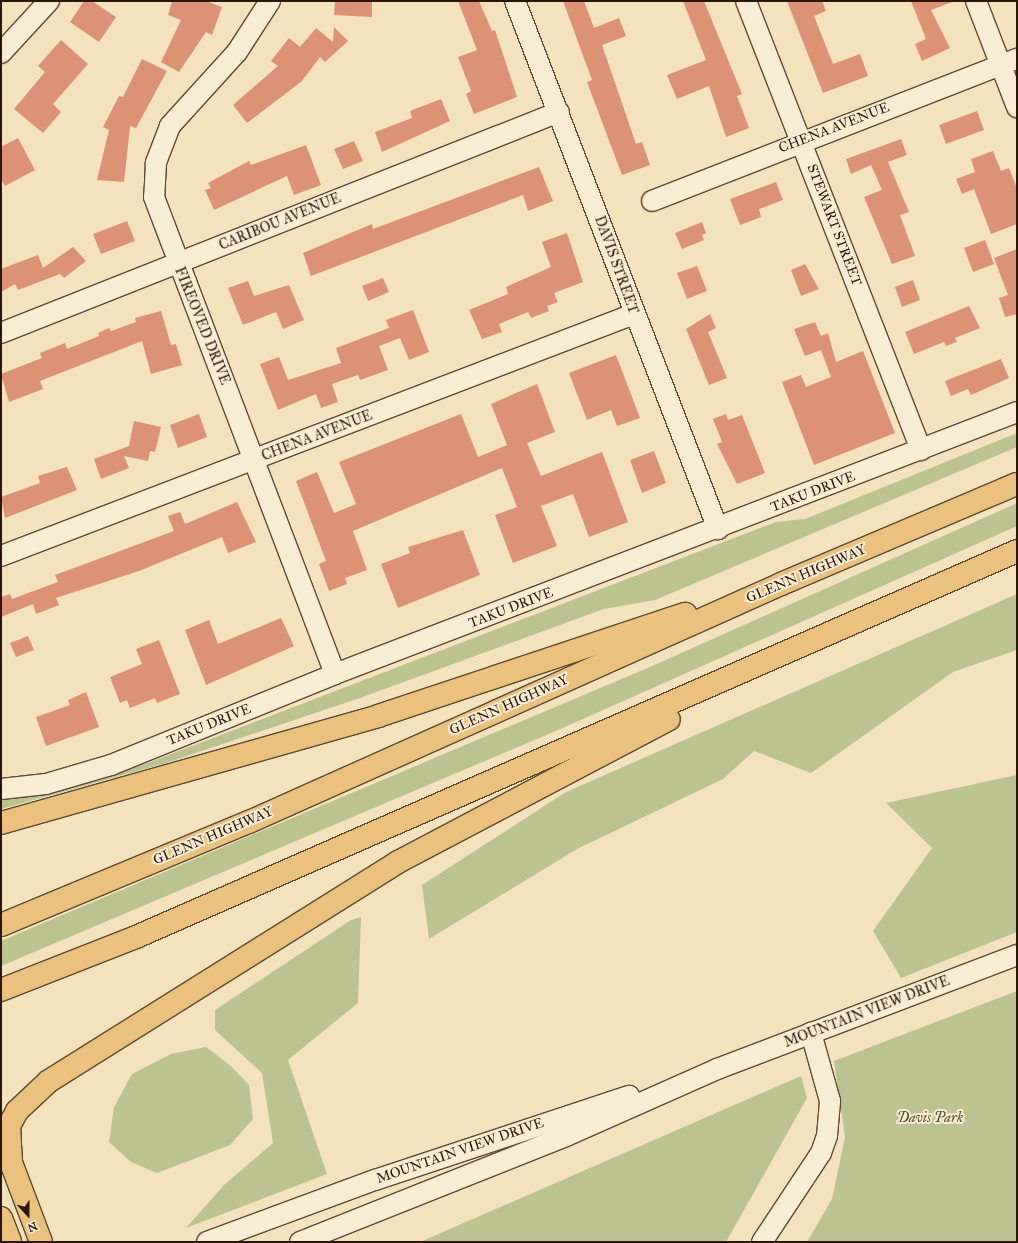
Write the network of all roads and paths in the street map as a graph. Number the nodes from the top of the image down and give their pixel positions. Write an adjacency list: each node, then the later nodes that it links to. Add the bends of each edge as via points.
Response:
1 (49, 1): 6 (street)
2 (270, 1): 12 (street, FIREOVED DRIVE, via 237,52 170,126 156,163 154,197)
3 (515, 1): 9 (street, DAVIS STREET)
4 (746, 1): 10 (street, STEWART STREET)
5 (976, 1): 7 (street)
6 (1, 53)
7 (1009, 62): 8 (street); 10 (street, CHENA AVENUE)
8 (1017, 107)
9 (559, 112): 12 (street, CARIBOU AVENUE); 13 (street, DAVIS STREET)
10 (800, 140): 11 (street, CHENA AVENUE); 16 (street, STEWART STREET)
11 (652, 201)
12 (177, 263): 14 (street, CARIBOU AVENUE); 17 (street, FIREOVED DRIVE)
13 (634, 314): 17 (street, CHENA AVENUE); 19 (street, DAVIS STREET)
14 (1, 332)
15 (1017, 412): 16 (street, TAKU DRIVE)
16 (921, 450): 19 (street, TAKU DRIVE)
17 (256, 459): 21 (street, CHENA AVENUE); 24 (street, FIREOVED DRIVE)
18 (1017, 484): 22 (main road, GLENN HIGHWAY)
19 (718, 529): 24 (street, TAKU DRIVE)
20 (1017, 551): 23 (main road)
21 (1, 556)
22 (782, 584): 26 (main road, via 378,716); 27 (main road, GLENN HIGHWAY, via 249,822)
23 (887, 608): 28 (main road); 35 (main road, via 514,797 398,862 49,1081 16,1111 9,1126)
24 (335, 674): 25 (street, TAKU DRIVE, via 111,765 46,784)
25 (1, 788)
26 (1, 822)
27 (1, 925)
28 (136, 937): 30 (main road); 31 (main road)
29 (1017, 955): 32 (street, MOUNTAIN VIEW DRIVE)
30 (1, 990)
31 (1, 1002)
32 (811, 1033): 33 (street, MOUNTAIN VIEW DRIVE); 41 (street, via 830,1101 827,1136 821,1153)
33 (717, 1069): 39 (street, MOUNTAIN VIEW DRIVE, via 375,1180); 40 (street, MOUNTAIN VIEW DRIVE, via 566,1136)
34 (1, 1136): 35 (main road)
35 (11, 1163): 38 (main road)
36 (1, 1218): 37 (main road)
37 (10, 1242)
38 (42, 1242)
39 (207, 1242)
40 (300, 1242)
41 (762, 1242)

